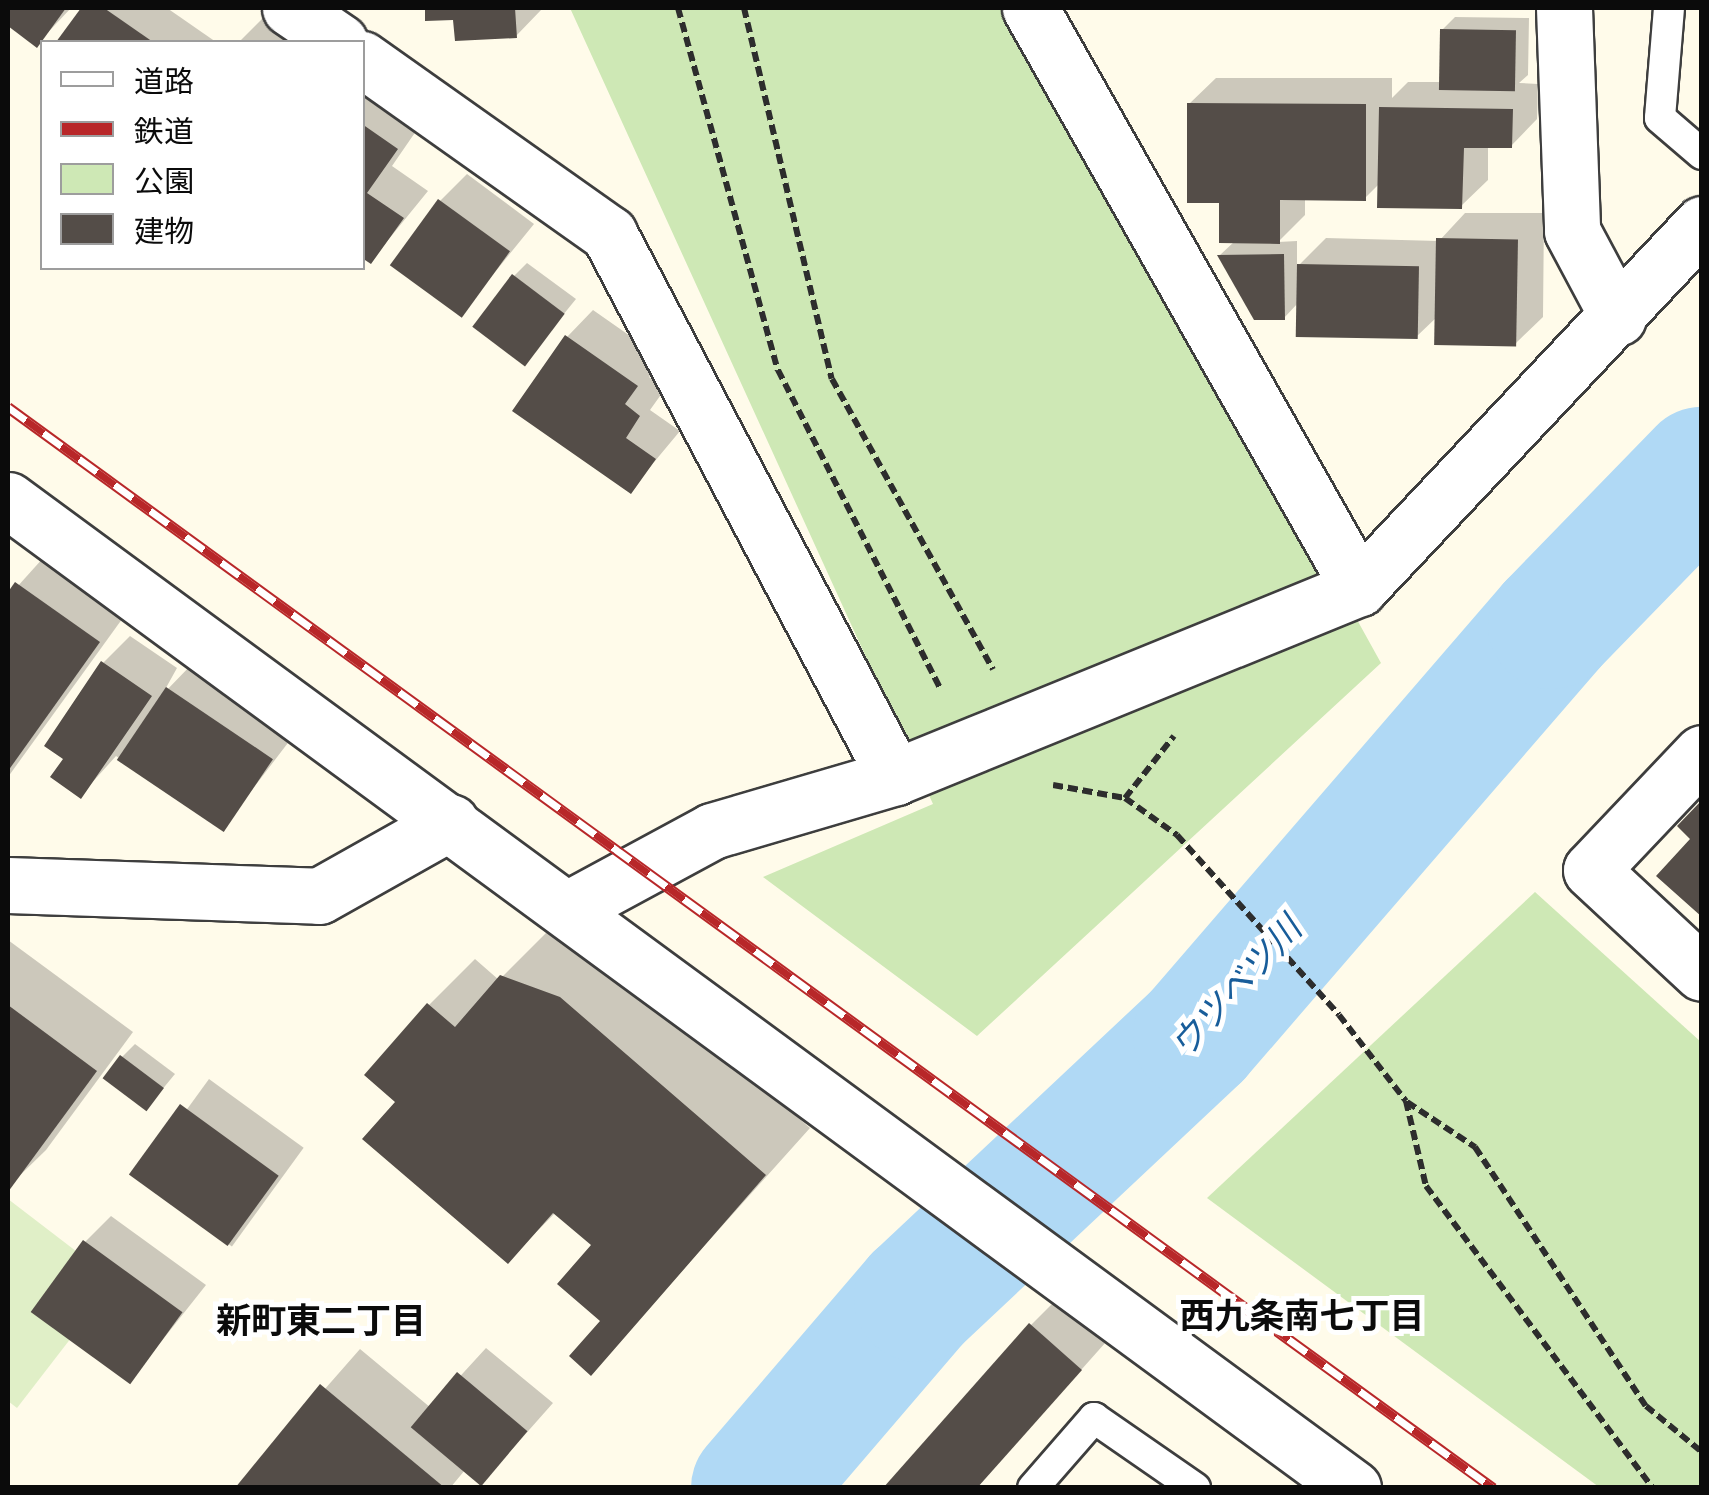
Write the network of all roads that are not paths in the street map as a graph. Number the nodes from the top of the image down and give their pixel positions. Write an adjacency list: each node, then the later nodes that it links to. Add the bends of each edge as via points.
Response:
1 (290, 8): 5 (street)
2 (1030, 8): 11 (street)
3 (1564, 8): 9 (street, via 1572,231)
4 (1669, 8): 7 (lane, via 1660,118)
5 (337, 40)
6 (365, 61): 13 (street, via 610,234)
7 (1702, 154)
8 (1702, 224): 9 (street)
9 (1618, 317): 11 (street)
10 (8, 500): 14 (street)
11 (1359, 588): 13 (street)
12 (1702, 753): 17 (street, via 1591,870)
13 (895, 777): 16 (street, via 712,831)
14 (450, 822): 15 (street, via 319,896); 16 (street)
15 (8, 885)
16 (568, 909): 20 (street)
17 (1702, 973)
18 (1033, 1488): 19 (lane, via 1094,1418)
19 (1194, 1488)
20 (1353, 1488)

